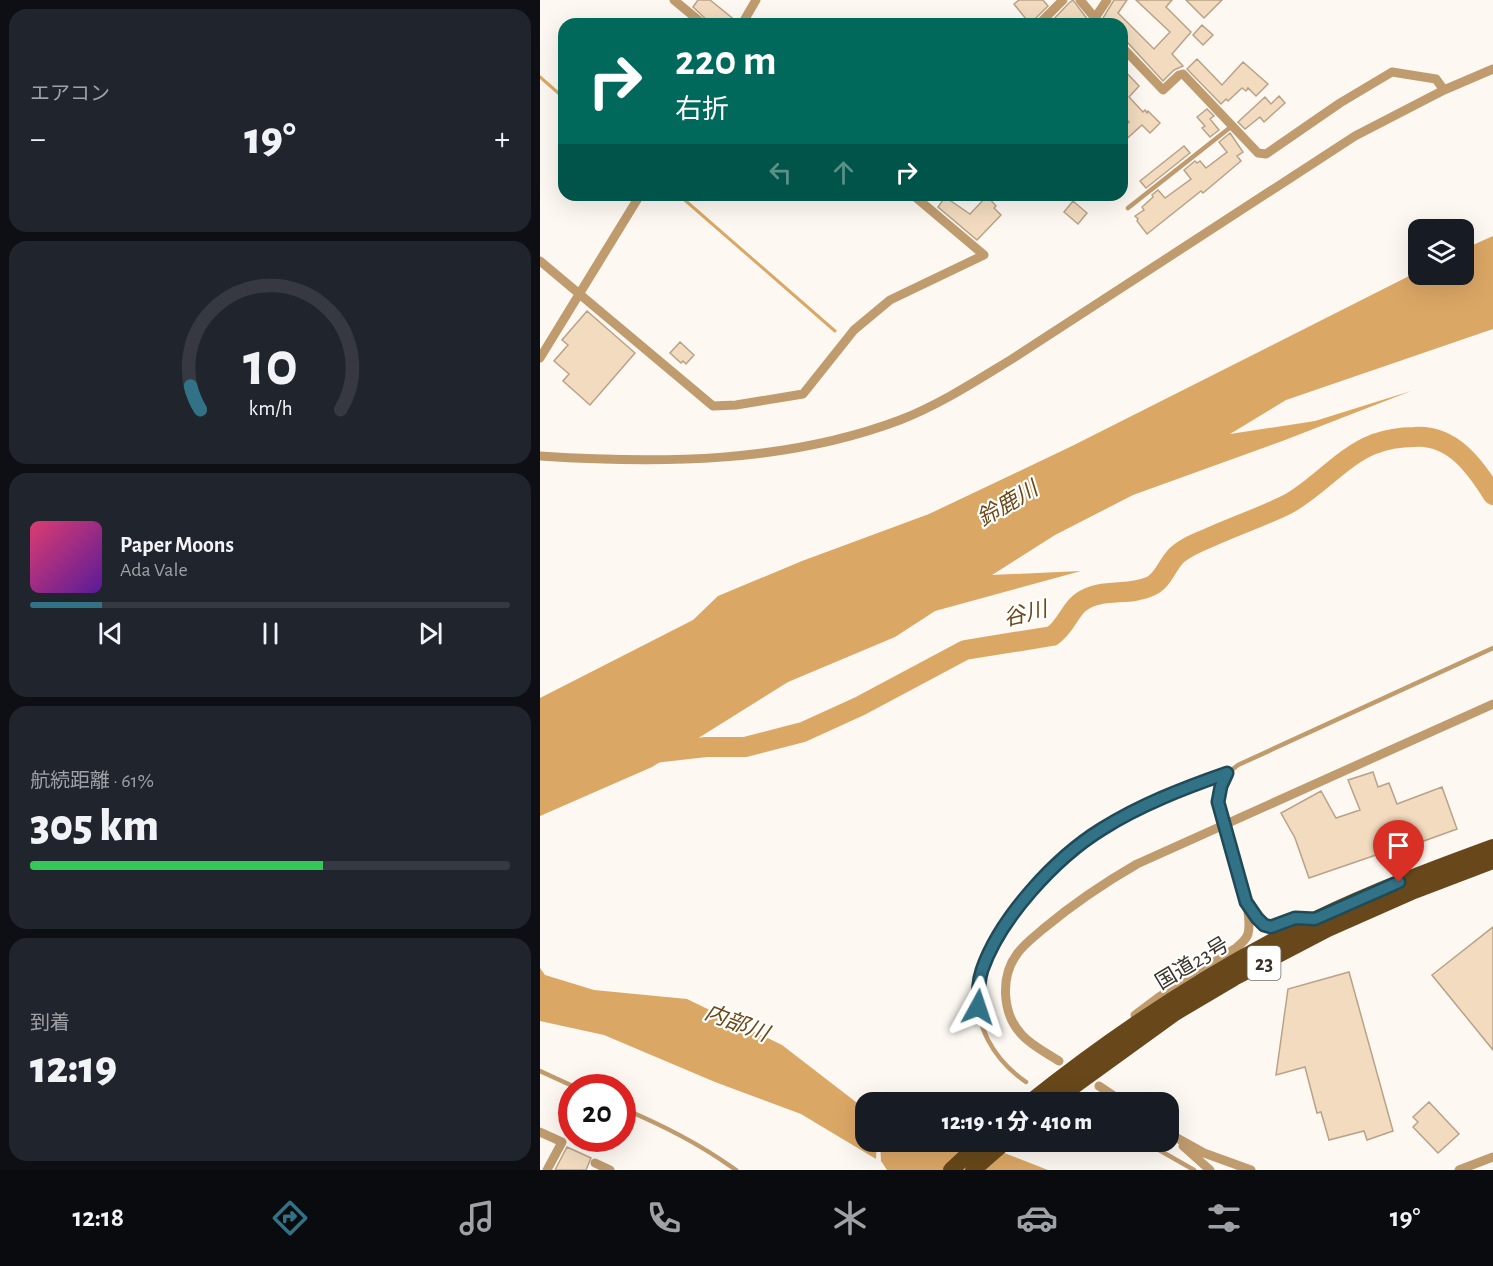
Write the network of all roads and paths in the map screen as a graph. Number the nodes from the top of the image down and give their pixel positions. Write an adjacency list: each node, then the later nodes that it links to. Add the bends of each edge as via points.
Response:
1 (674, 0): 6 (street)
2 (756, 0): 7 (street)
3 (1063, 0): 8 (street)
4 (1080, 0): 9 (street)
5 (1107, 0): 10 (street)
6 (696, 18)
7 (746, 18)
8 (1045, 18)
9 (1096, 18)
10 (1100, 18)
11 (1128, 53): 14 (street, via 1163,90 1183,74)
12 (1493, 69): 13 (street)
13 (1444, 90): 14 (street, via 1436,79 1392,72 1266,154 1258,153); 21 (street, via 1356,136 1012,359 901,419 815,445 750,455)
14 (1232, 126): 17 (lane)
15 (636, 201): 19 (street)
16 (920, 201): 19 (street, via 984,255 890,300 854,330 803,394 713,406)
17 (1128, 208)
18 (540, 261): 19 (street)
19 (579, 294): 20 (street)
20 (540, 358)
21 (540, 456)
22 (1493, 648): 24 (lane)
23 (1493, 704): 25 (street)
24 (1227, 773): 25 (lane, via 1218,802); 34 (lane, via 1137,809 1099,830 1036,886 1001,933 980,978 980,1019 995,1054)
25 (1224, 824): 28 (street); 31 (street, via 1137,864 1093,890 1017,953 1006,978 1007,1009 1022,1035)
26 (1493, 847): 29 (highway, 国道23号 / 23)
27 (1493, 861): 37 (highway, 国道23号 / 23, via 1328,929 1234,978)
28 (1246, 902): 29 (street, via 1257,918 1271,927 1295,918); 30 (street, via 1248,925 1243,942 1159,997)
29 (1315, 919): 30 (highway, 国道23号 / 23, via 1223,968)
30 (1110, 1041): 36 (highway, 国道23号 / 23)
31 (1059, 1061)
32 (540, 1071): 33 (lane)
33 (558, 1079)
34 (1026, 1082)
35 (1098, 1086): 38 (street)
36 (1053, 1092)
37 (1056, 1092)
38 (1107, 1092)
39 (636, 1114): 50 (lane, via 678,1133)
40 (540, 1132): 48 (street, via 562,1142)
41 (1179, 1139): 55 (street)
42 (1179, 1142): 54 (street)
43 (970, 1152): 51 (highway)
44 (994, 1152): 52 (highway)
45 (1162, 1152): 53 (lane)
46 (1493, 1157): 56 (street)
47 (595, 1163): 49 (street)
48 (547, 1170)
49 (610, 1170)
50 (736, 1170)
51 (951, 1170)
52 (973, 1170)
53 (1194, 1170)
54 (1210, 1170)
55 (1251, 1170)
56 (1459, 1170)

